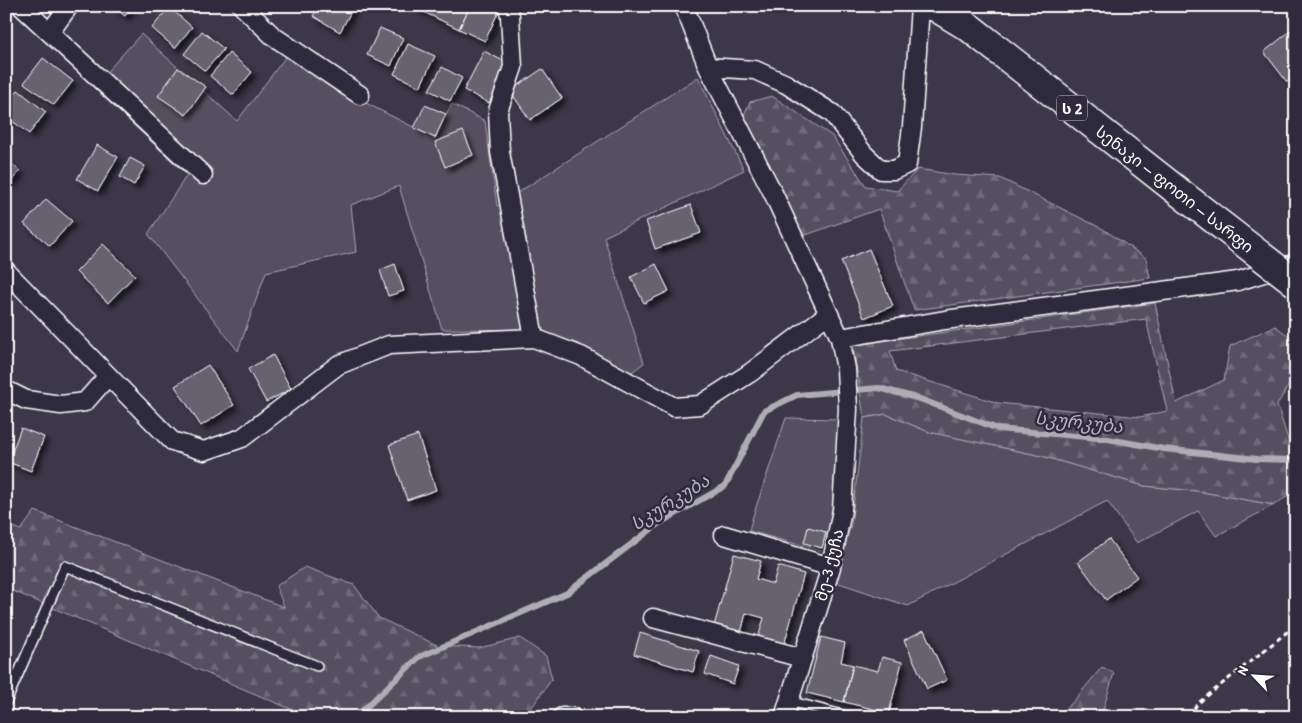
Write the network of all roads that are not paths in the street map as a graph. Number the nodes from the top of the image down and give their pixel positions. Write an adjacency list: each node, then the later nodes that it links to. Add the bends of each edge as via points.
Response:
1 (21, 6): 8 (street)
2 (69, 6): 8 (street)
3 (242, 6): 10 (street, via 272,36)
4 (508, 6): 16 (street, via 512,67 498,111 500,152)
5 (684, 6): 9 (street, მე-3 ქუჩა)
6 (920, 6): 9 (street, via 912,127 906,164 894,170 881,170 832,113 786,84 755,70)
7 (934, 6): 14 (highway, სენაკი — ფოთი — სარფი / ს 2, bridge, via 970,28)
8 (50, 32): 11 (street)
9 (708, 67): 15 (street, მე-3 ქუჩა, via 774,192)
10 (360, 95)
11 (202, 175)
12 (1296, 263): 17 (street, via 1238,281 945,320)
13 (6, 271): 18 (street)
14 (1296, 283)
15 (828, 314): 16 (street, via 750,373 700,405 674,407 581,356); 17 (street, მე-3 ქუჩა)
16 (534, 338): 18 (street, via 389,345 338,365 242,438 204,451 172,441)
17 (840, 338): 21 (street, მე-3 ქუჩა, via 848,409 842,510)
18 (108, 376): 19 (street, via 86,402 61,404 26,400)
19 (6, 390)
20 (724, 535): 21 (street)
21 (831, 567): 23 (street, მე-3 ქუჩა)
22 (652, 618): 23 (street)
23 (802, 658): 26 (street, მე-3 ქუჩა)
24 (317, 666): 25 (lane, via 65,566)
25 (6, 702)
26 (786, 709): 29 (lane)
27 (562, 717): 28 (street)
28 (572, 717)
29 (850, 717)

